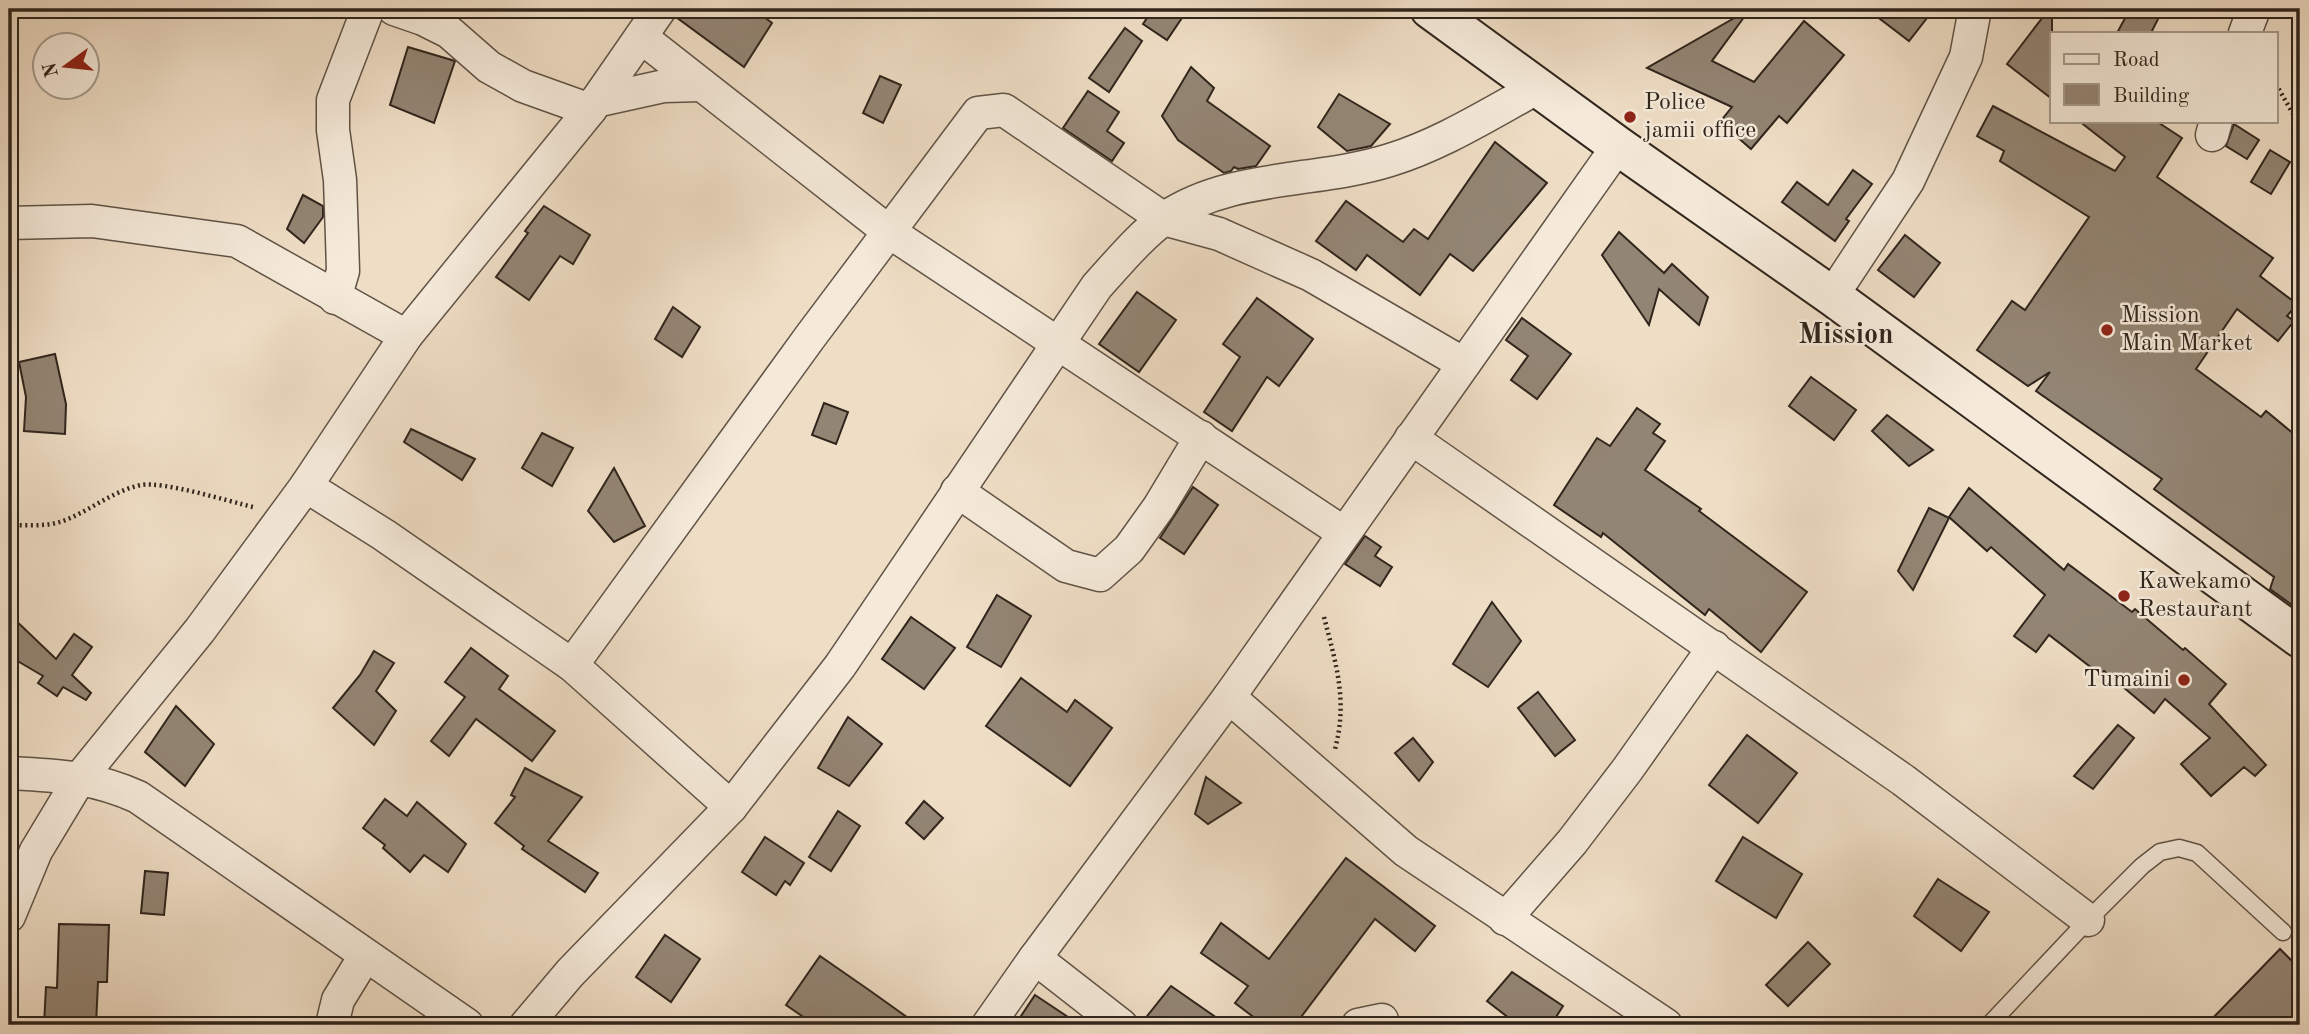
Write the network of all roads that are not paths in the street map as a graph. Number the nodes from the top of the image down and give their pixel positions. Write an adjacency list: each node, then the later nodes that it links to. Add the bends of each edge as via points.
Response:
1 (368, 9): 17 (street, via 333,100 343,271)
2 (394, 9): 11 (street, via 449,32 489,67 523,86)
3 (660, 9): 8 (street)
4 (1430, 9): 10 (main road)
5 (1975, 9): 16 (street, via 1966,57 1908,181)
6 (2254, 9): 7 (street)
7 (2245, 32)
8 (641, 37): 9 (street); 11 (street)
9 (701, 85): 11 (street, via 664,86); 15 (street)
10 (1537, 88): 12 (main road); 13 (street, via 1441,141 1391,160 1242,188 1194,203)
11 (593, 106): 18 (street)
12 (1618, 146): 16 (main road); 20 (street)
13 (1164, 219): 15 (street, via 1004,110 978,113); 19 (street, via 1097,285); 20 (street, via 1219,234 1311,275)
14 (9, 223): 17 (street, via 92,221 237,241)
15 (888, 231): 19 (street); 28 (street)
16 (1832, 296): 26 (main road)
17 (335, 298): 18 (street)
18 (406, 336): 23 (street)
19 (1058, 342): 21 (street); 24 (street)
20 (1464, 364): 22 (street)
21 (1201, 436): 24 (street, via 1129,549 1100,575 1066,566); 25 (street)
22 (1411, 438): 25 (street); 27 (street)
23 (306, 486): 28 (street); 31 (street, via 200,630)
24 (957, 491): 32 (street, via 840,666)
25 (1344, 533): 29 (street)
26 (2300, 638)
27 (1714, 648): 34 (street, via 1572,842); 35 (street, via 1903,780)
28 (572, 665): 32 (street)
29 (1229, 696): 34 (street, via 1406,851); 38 (street)
30 (9, 773): 31 (street)
31 (80, 778): 33 (street, via 36,851); 37 (street, via 138,797)
32 (731, 807): 41 (street, via 570,973)
33 (9, 916)
34 (1505, 919): 44 (street)
35 (2088, 920): 36 (lane, via 2142,866 2160,852 2179,848 2197,853); 45 (lane)
36 (2283, 932)
37 (365, 956): 39 (street, via 338,1000); 40 (street)
38 (1035, 958): 42 (street); 43 (street)
39 (332, 1025)
40 (467, 1025)
41 (526, 1025)
42 (988, 1025)
43 (1121, 1025)
44 (1666, 1025)
45 (1989, 1025)

